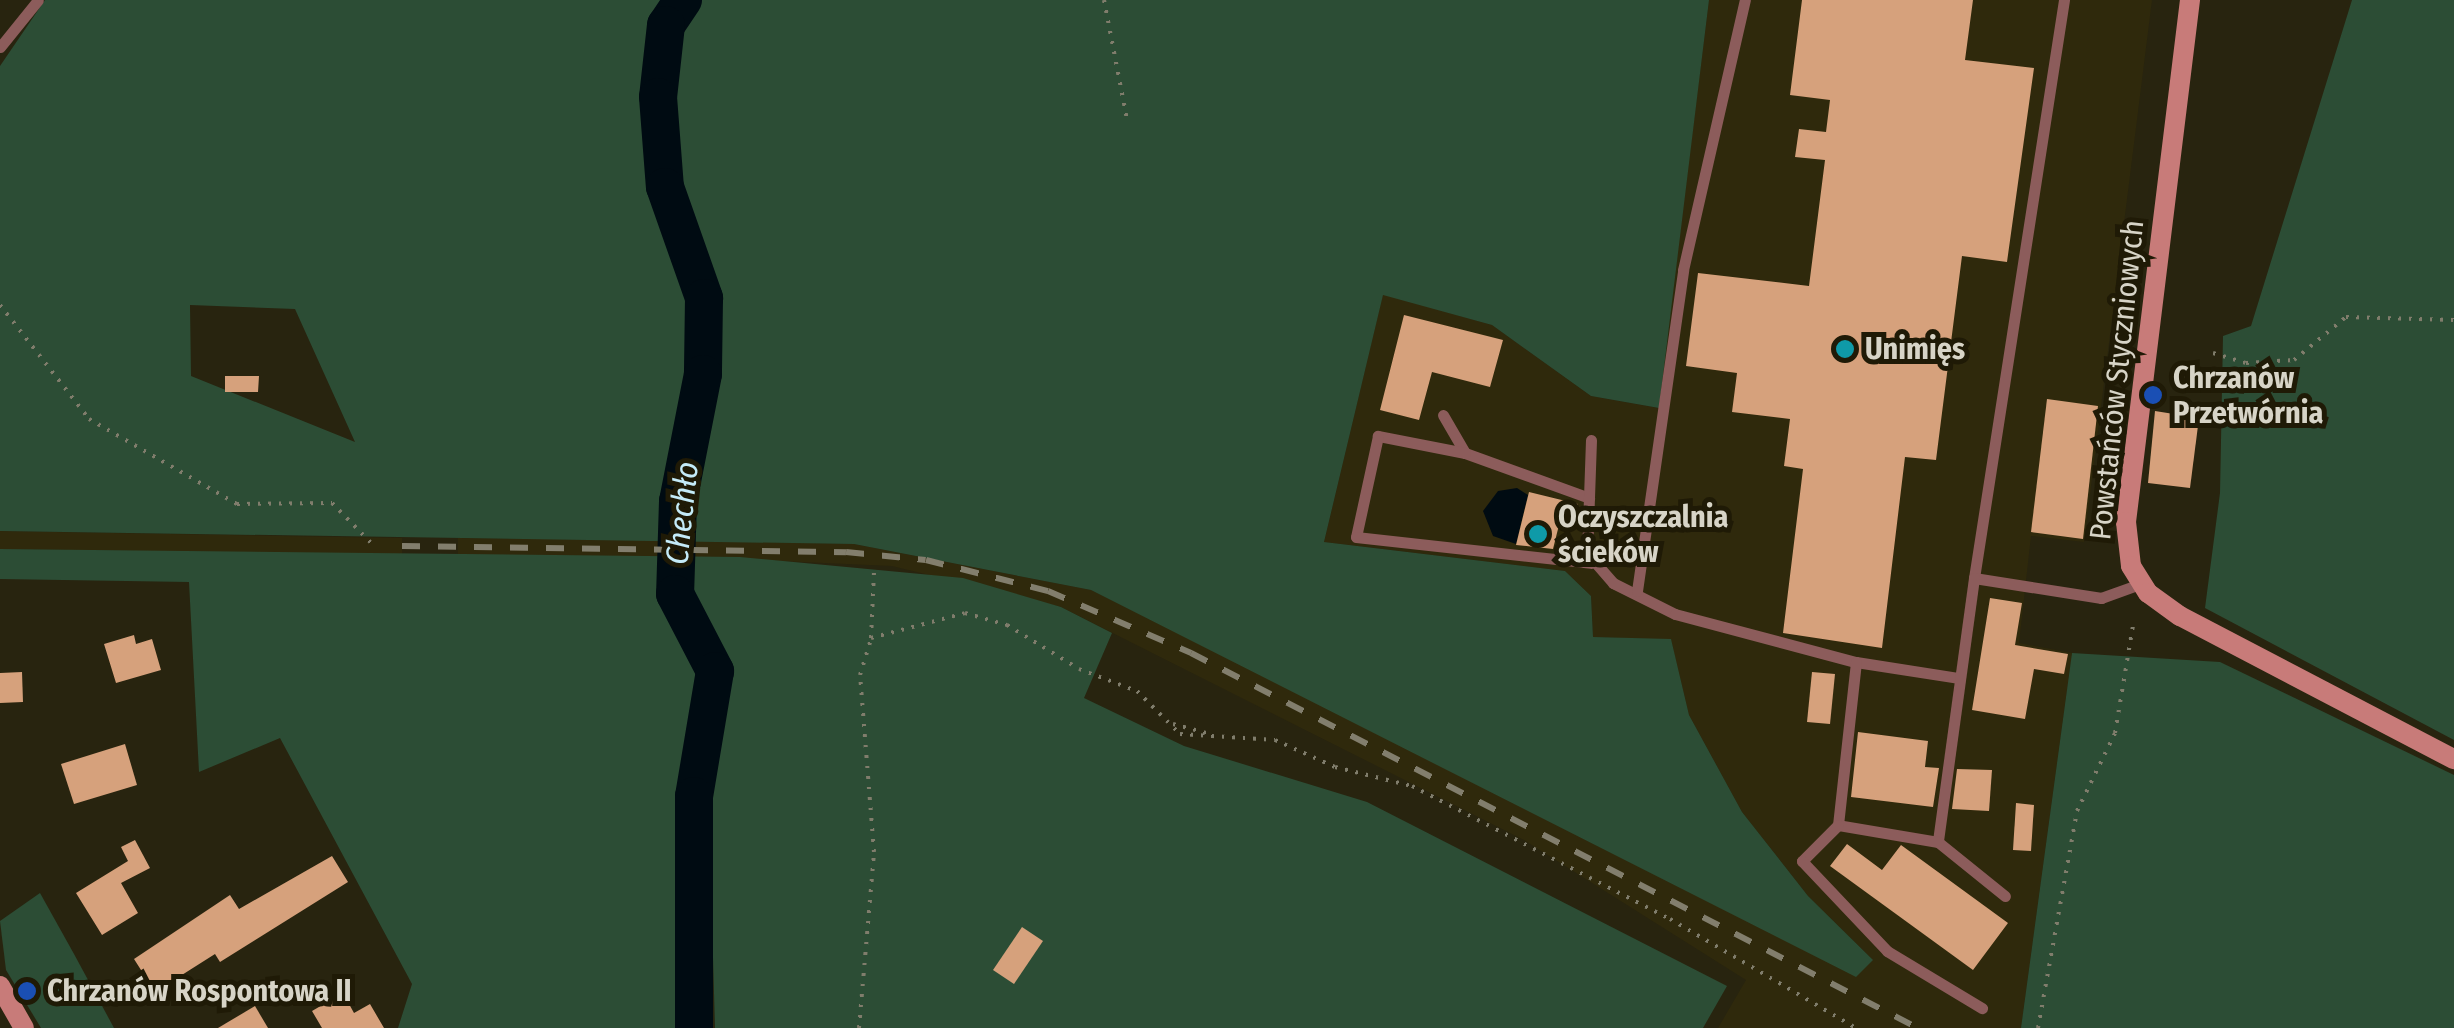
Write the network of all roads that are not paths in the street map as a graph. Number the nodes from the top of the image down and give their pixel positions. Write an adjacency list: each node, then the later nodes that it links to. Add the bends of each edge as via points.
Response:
1 (38, 0): 5 (lane)
2 (1745, 0): 13 (lane, via 1683,270)
3 (2064, 0): 11 (lane)
4 (2190, 0): 12 (street, Powstańców Styczniowych, via 2126,522)
5 (0, 48)
6 (1443, 414): 8 (lane)
7 (1591, 440): 9 (lane)
8 (1466, 453): 9 (lane); 10 (lane, via 1378,436 1356,537)
9 (1589, 498): 10 (lane)
10 (1591, 563): 13 (lane)
11 (1974, 578): 12 (lane, via 2100,598); 15 (lane)
12 (2140, 584): 16 (street, via 2180,616)
13 (1637, 592): 14 (lane, via 1653,607)
14 (1856, 662): 15 (lane); 17 (lane)
15 (1958, 678): 18 (lane)
16 (2454, 759)
17 (1838, 825): 18 (lane); 21 (lane, via 1802,862 1886,950)
18 (1938, 842): 19 (lane)
19 (2005, 896)
20 (0, 986): 22 (street)
21 (1982, 1008)
22 (24, 1028)

